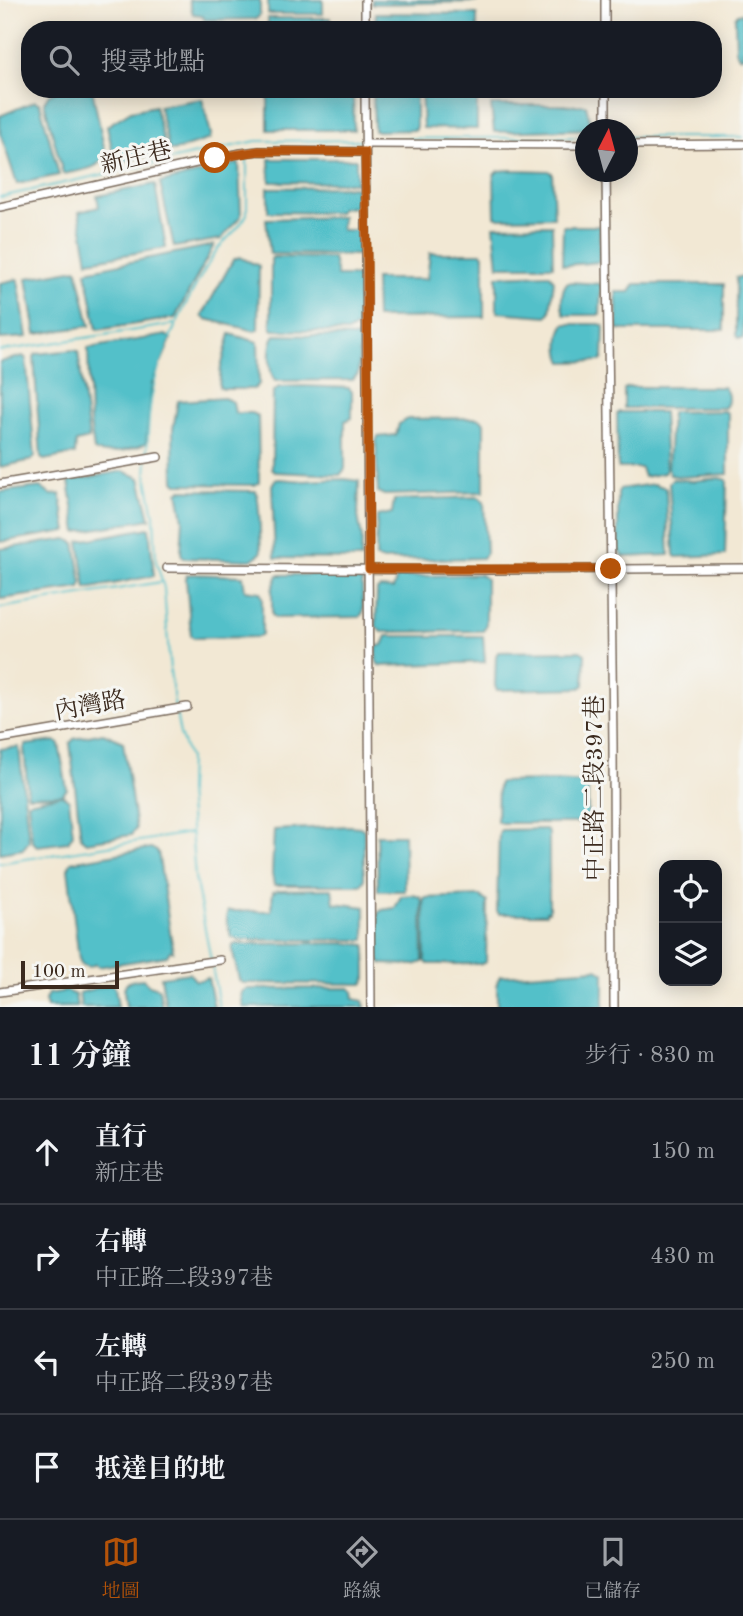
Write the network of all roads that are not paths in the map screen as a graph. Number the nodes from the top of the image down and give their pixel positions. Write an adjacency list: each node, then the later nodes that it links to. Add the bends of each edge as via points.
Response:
1 (365, 0): 3 (street)
2 (605, 0): 4 (street)
3 (365, 21)
4 (605, 21)
5 (365, 98): 11 (street)
6 (606, 98): 7 (street)
7 (606, 119)
8 (743, 144): 10 (street)
9 (575, 145): 11 (street, 新庄巷)
10 (638, 145)
11 (365, 148): 13 (street, 新庄巷, via 241,153); 18 (street)
12 (606, 182): 19 (street, 中正路二段397巷)
13 (0, 207)
14 (158, 457): 15 (street)
15 (0, 484)
16 (167, 568): 18 (street)
17 (743, 568): 19 (street)
18 (369, 569): 19 (street); 24 (street)
19 (611, 569): 25 (street, 中正路二段397巷)
20 (187, 708): 21 (street, 內灣路)
21 (0, 739)
22 (220, 960): 23 (street)
23 (0, 992)
24 (371, 1007)
25 (614, 1007)

